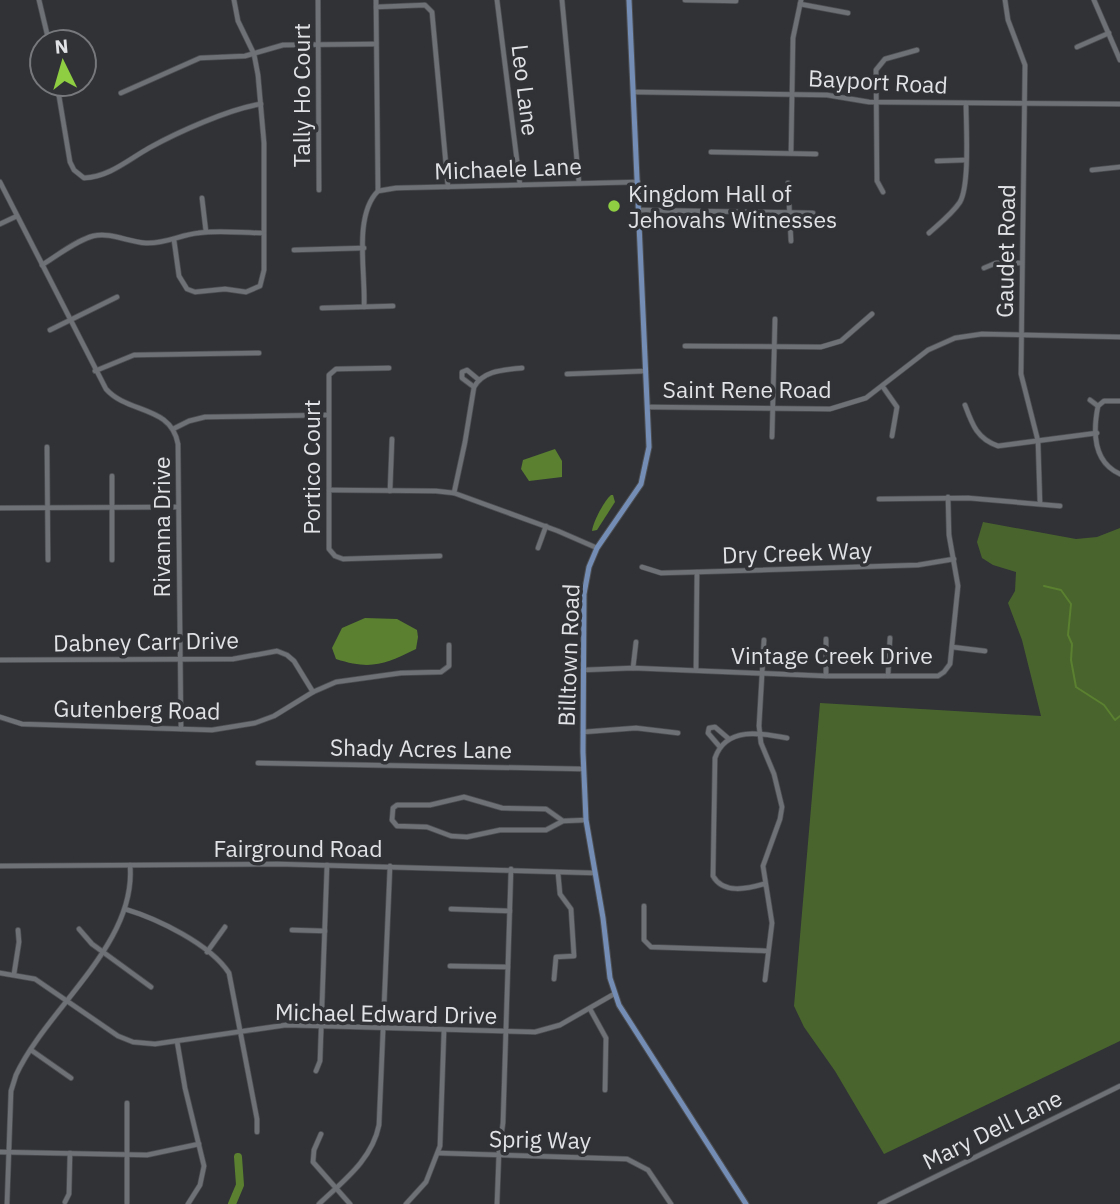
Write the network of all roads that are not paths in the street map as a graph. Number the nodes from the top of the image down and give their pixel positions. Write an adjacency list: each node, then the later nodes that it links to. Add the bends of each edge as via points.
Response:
1 (40, 0): 15 (street)
2 (234, 0): 21 (street, via 238,21)
3 (318, 0): 17 (street, Tally Ho Court)
4 (376, 0): 13 (street)
5 (497, 0): 43 (street, Leo Lane)
6 (562, 0): 41 (street)
7 (629, 0): 23 (main road, Billtown Road)
8 (685, 0): 11 (street)
9 (1005, 0): 29 (street, Gaudet Road, via 1025,65)
10 (1094, 0): 16 (street)
11 (736, 1)
12 (801, 2): 14 (street); 25 (street, via 793,38)
13 (376, 7): 18 (street); 44 (street, via 425,5 432,12)
14 (848, 13)
15 (46, 28)
16 (1108, 33): 19 (street); 22 (street)
17 (318, 44): 18 (street); 21 (street, via 283,45); 45 (street, Tally Ho Court)
18 (377, 44): 46 (street)
19 (1077, 47)
20 (917, 50): 27 (street, via 879,63)
21 (254, 54): 24 (street, via 200,58); 30 (street)
22 (1120, 60)
23 (634, 92): 25 (street, Bayport Road); 39 (main road, Billtown Road)
24 (121, 93)
25 (792, 94): 27 (street, Bayport Road); 33 (street)
26 (60, 98): 30 (street, via 72,166 88,178 231,111)
27 (875, 102): 28 (street, Bayport Road); 47 (street, via 877,181)
28 (966, 103): 29 (street, Bayport Road); 35 (street)
29 (1025, 103): 31 (street, Bayport Road); 61 (street, Gaudet Road)
30 (261, 104): 55 (street)
31 (1120, 104)
32 (711, 152): 33 (street)
33 (791, 153): 34 (street)
34 (816, 154)
35 (965, 160): 36 (street); 56 (street, via 961,199)
36 (937, 161)
37 (1120, 167): 38 (street)
38 (1092, 170)
39 (638, 181): 41 (street, Michaele Lane); 49 (main road, Billtown Road)
40 (0, 182): 52 (street, Rivanna Drive)
41 (579, 183): 43 (street, Michaele Lane)
42 (788, 183): 50 (street)
43 (520, 185): 44 (street, Michaele Lane)
44 (448, 187): 46 (street, Michaele Lane)
45 (319, 190)
46 (378, 191): 59 (street, via 365,213)
47 (883, 192)
48 (202, 198): 54 (street)
49 (640, 210): 50 (street); 80 (main road, Billtown Road)
50 (789, 212): 51 (street); 58 (street)
51 (813, 213)
52 (17, 216): 53 (street); 62 (street, Rivanna Drive)
53 (0, 224)
54 (206, 232): 55 (street); 57 (street)
55 (263, 233): 57 (street, via 261,282 246,292 187,289 179,275)
56 (929, 233)
57 (174, 240): 62 (street, via 145,243 96,236)
58 (791, 241)
59 (364, 248): 60 (street); 66 (street)
60 (293, 250)
61 (1022, 263): 63 (street); 72 (street, Gaudet Road)
62 (42, 265): 70 (street, Rivanna Drive)
63 (984, 268)
64 (117, 296): 70 (street)
65 (393, 306): 66 (street)
66 (364, 307): 67 (street)
67 (323, 308)
68 (872, 314): 75 (street, via 829,346)
69 (775, 319): 75 (street)
70 (70, 321): 71 (street); 79 (street, Rivanna Drive)
71 (50, 330)
72 (1021, 335): 73 (street, Saint Rene Road); 84 (street, Saint Rene Road, via 982,334 948,341); 97 (street, Gaudet Road, via 1022,381)
73 (1120, 337)
74 (685, 346): 75 (street)
75 (775, 347): 90 (street)
76 (259, 353): 79 (street, via 134,355)
77 (389, 368): 91 (street, Portico Court, via 331,372)
78 (522, 368): 82 (street, via 493,372)
79 (95, 371): 92 (street, Rivanna Drive, via 115,399 156,413)
80 (647, 371): 81 (street); 89 (main road, Billtown Road)
81 (567, 374)
82 (479, 380): 83 (street); 83 (street, via 467,370 462,372 462,379)
83 (474, 387): 103 (street)
84 (883, 387): 90 (street, Saint Rene Road, via 841,407); 94 (street, via 897,407)
85 (1090, 400): 88 (street)
86 (1120, 401): 88 (street, via 1104,401)
87 (965, 405): 97 (street, via 975,430 987,441 1002,446)
88 (1098, 406): 93 (street)
89 (648, 407): 90 (street, Saint Rene Road); 114 (main road, Billtown Road, via 649,447 643,480)
90 (773, 409): 95 (street)
91 (328, 415): 92 (street, via 205,417); 101 (street, Portico Court)
92 (173, 429): 109 (street, Rivanna Drive, via 178,444)
93 (1097, 433): 97 (street); 99 (street, via 1100,457)
94 (892, 436)
95 (772, 437)
96 (392, 439): 102 (street)
97 (1038, 441): 106 (street, Gaudet Road)
98 (47, 447): 111 (street)
99 (1120, 474)
100 (112, 476): 108 (street)
101 (329, 491): 102 (street); 115 (street, Portico Court, via 328,544 335,556)
102 (390, 491): 103 (street)
103 (454, 494): 112 (street)
104 (948, 497): 105 (street); 106 (street); 116 (street, Vintage Creek Drive)
105 (879, 499)
106 (1040, 504): 107 (street)
107 (1060, 506)
108 (112, 507): 109 (street); 111 (street); 118 (street)
109 (178, 507): 128 (street, Rivanna Drive)
110 (0, 508): 111 (street)
111 (47, 508): 117 (street)
112 (546, 526): 113 (street); 114 (street)
113 (538, 548)
114 (597, 548): 131 (main road, Billtown Road, via 584,594)
115 (440, 556)
116 (954, 559): 120 (street, Dry Creek Way, via 918,565); 126 (street, Vintage Creek Drive, via 958,588)
117 (48, 560)
118 (113, 560)
119 (642, 567): 120 (street, Dry Creek Way, via 661,573)
120 (697, 572): 132 (street)
121 (890, 638): 135 (street)
122 (826, 639): 134 (street)
123 (764, 640): 133 (street)
124 (636, 642): 130 (street)
125 (449, 645): 136 (street, Gutenberg Road, via 449,666 441,672 354,679)
126 (952, 647): 127 (street); 135 (street, Vintage Creek Drive, via 950,664 935,677)
127 (985, 651)
128 (180, 659): 129 (street, Dabney Carr Drive); 136 (street, Dabney Carr Drive, via 233,659 277,651 294,661); 138 (street, Rivanna Drive)
129 (0, 660)
130 (633, 668): 131 (street, Vintage Creek Drive); 132 (street, Vintage Creek Drive)
131 (583, 670): 139 (main road, Billtown Road)
132 (696, 670): 133 (street, Vintage Creek Drive)
133 (763, 674): 134 (street, Vintage Creek Drive); 141 (street)
134 (826, 676): 135 (street, Vintage Creek Drive)
135 (888, 676)
136 (313, 692): 138 (street, Gutenberg Road, via 255,723)
137 (0, 717): 138 (street, Gutenberg Road, via 22,724)
138 (181, 729)
139 (583, 732): 140 (street, via 636,728); 146 (main road, Billtown Road)
140 (678, 733)
141 (760, 733): 142 (street); 143 (street); 156 (street, via 782,807 763,866)
142 (786, 738)
143 (729, 739): 144 (street); 144 (street, via 715,727 709,728)
144 (720, 747): 156 (street, via 713,784 713,876 730,889)
145 (258, 763): 146 (street, Shady Acres Lane)
146 (583, 769): 147 (main road, Billtown Road)
147 (586, 820): 148 (street); 155 (main road, Billtown Road)
148 (563, 821): 148 (street, via 546,809 502,808 464,797 430,805 397,805 392,820 397,826 427,827 467,837 500,830 550,829)
149 (130, 865): 150 (street, Fairground Road); 151 (street, Fairground Road); 158 (street)
150 (327, 865): 152 (street, Fairground Road); 165 (street)
151 (0, 866)
152 (390, 866): 153 (street, Fairground Road); 180 (street)
153 (511, 870): 154 (street, Fairground Road); 160 (street)
154 (558, 873): 155 (street, Fairground Road); 173 (street, via 558,889 571,908 575,956 556,957)
155 (595, 873): 176 (main road, Billtown Road)
156 (764, 884): 167 (street, via 772,923)
157 (644, 906): 167 (street, via 644,940 651,947)
158 (125, 909): 166 (street); 168 (street, via 164,923)
159 (451, 909): 160 (street)
160 (510, 911): 170 (street)
161 (225, 927): 168 (street)
162 (79, 929): 166 (street)
163 (18, 930): 172 (street)
164 (292, 930): 165 (street)
165 (325, 931): 179 (street)
166 (102, 951): 175 (street); 177 (street)
167 (768, 951): 174 (street)
168 (207, 952): 182 (street, via 229,973)
169 (450, 966): 170 (street)
170 (508, 967): 183 (street)
171 (0, 973): 172 (street, Michael Edward Drive)
172 (14, 974): 177 (street, Michael Edward Drive, via 35,979)
173 (554, 979)
174 (765, 980)
175 (151, 987)
176 (614, 993): 178 (street, Michael Edward Drive); 210 (main road, Billtown Road, via 628,1022)
177 (66, 1001): 184 (street, Michael Edward Drive, via 118,1037 142,1044); 185 (street)
178 (590, 1009): 183 (street, Michael Edward Drive, via 549,1030); 189 (street, via 606,1038)
179 (321, 1026): 180 (street, Michael Edward Drive); 182 (street, Michael Edward Drive); 186 (street)
180 (384, 1028): 181 (street, Michael Edward Drive); 200 (street, via 377,1135 363,1160)
181 (444, 1030): 183 (street, Michael Edward Drive); 197 (street)
182 (241, 1031): 184 (street, Michael Edward Drive); 191 (street)
183 (506, 1033): 199 (street)
184 (177, 1041): 193 (street)
185 (31, 1050): 187 (street); 195 (street, via 12,1086)
186 (316, 1071)
187 (71, 1079)
188 (1120, 1086): 211 (street, Mary Dell Lane)
189 (605, 1090)
190 (127, 1103): 198 (street)
191 (257, 1132)
192 (321, 1134): 200 (street, via 313,1163)
193 (199, 1144): 198 (street); 204 (street, via 203,1174)
194 (0, 1152): 195 (street)
195 (10, 1152): 196 (street); 203 (street)
196 (70, 1153): 198 (street); 201 (street)
197 (438, 1153): 199 (street, Sprig Way); 207 (street, via 426,1182)
198 (128, 1155): 202 (street)
199 (499, 1156): 208 (street); 209 (street, Sprig Way, via 625,1159 652,1174)
200 (335, 1188): 205 (street); 206 (street)
201 (65, 1202)
202 (127, 1203)
203 (7, 1204)
204 (188, 1204)
205 (319, 1204)
206 (350, 1204)
207 (406, 1204)
208 (497, 1204)
209 (671, 1204)
210 (746, 1204)
211 (880, 1204)

